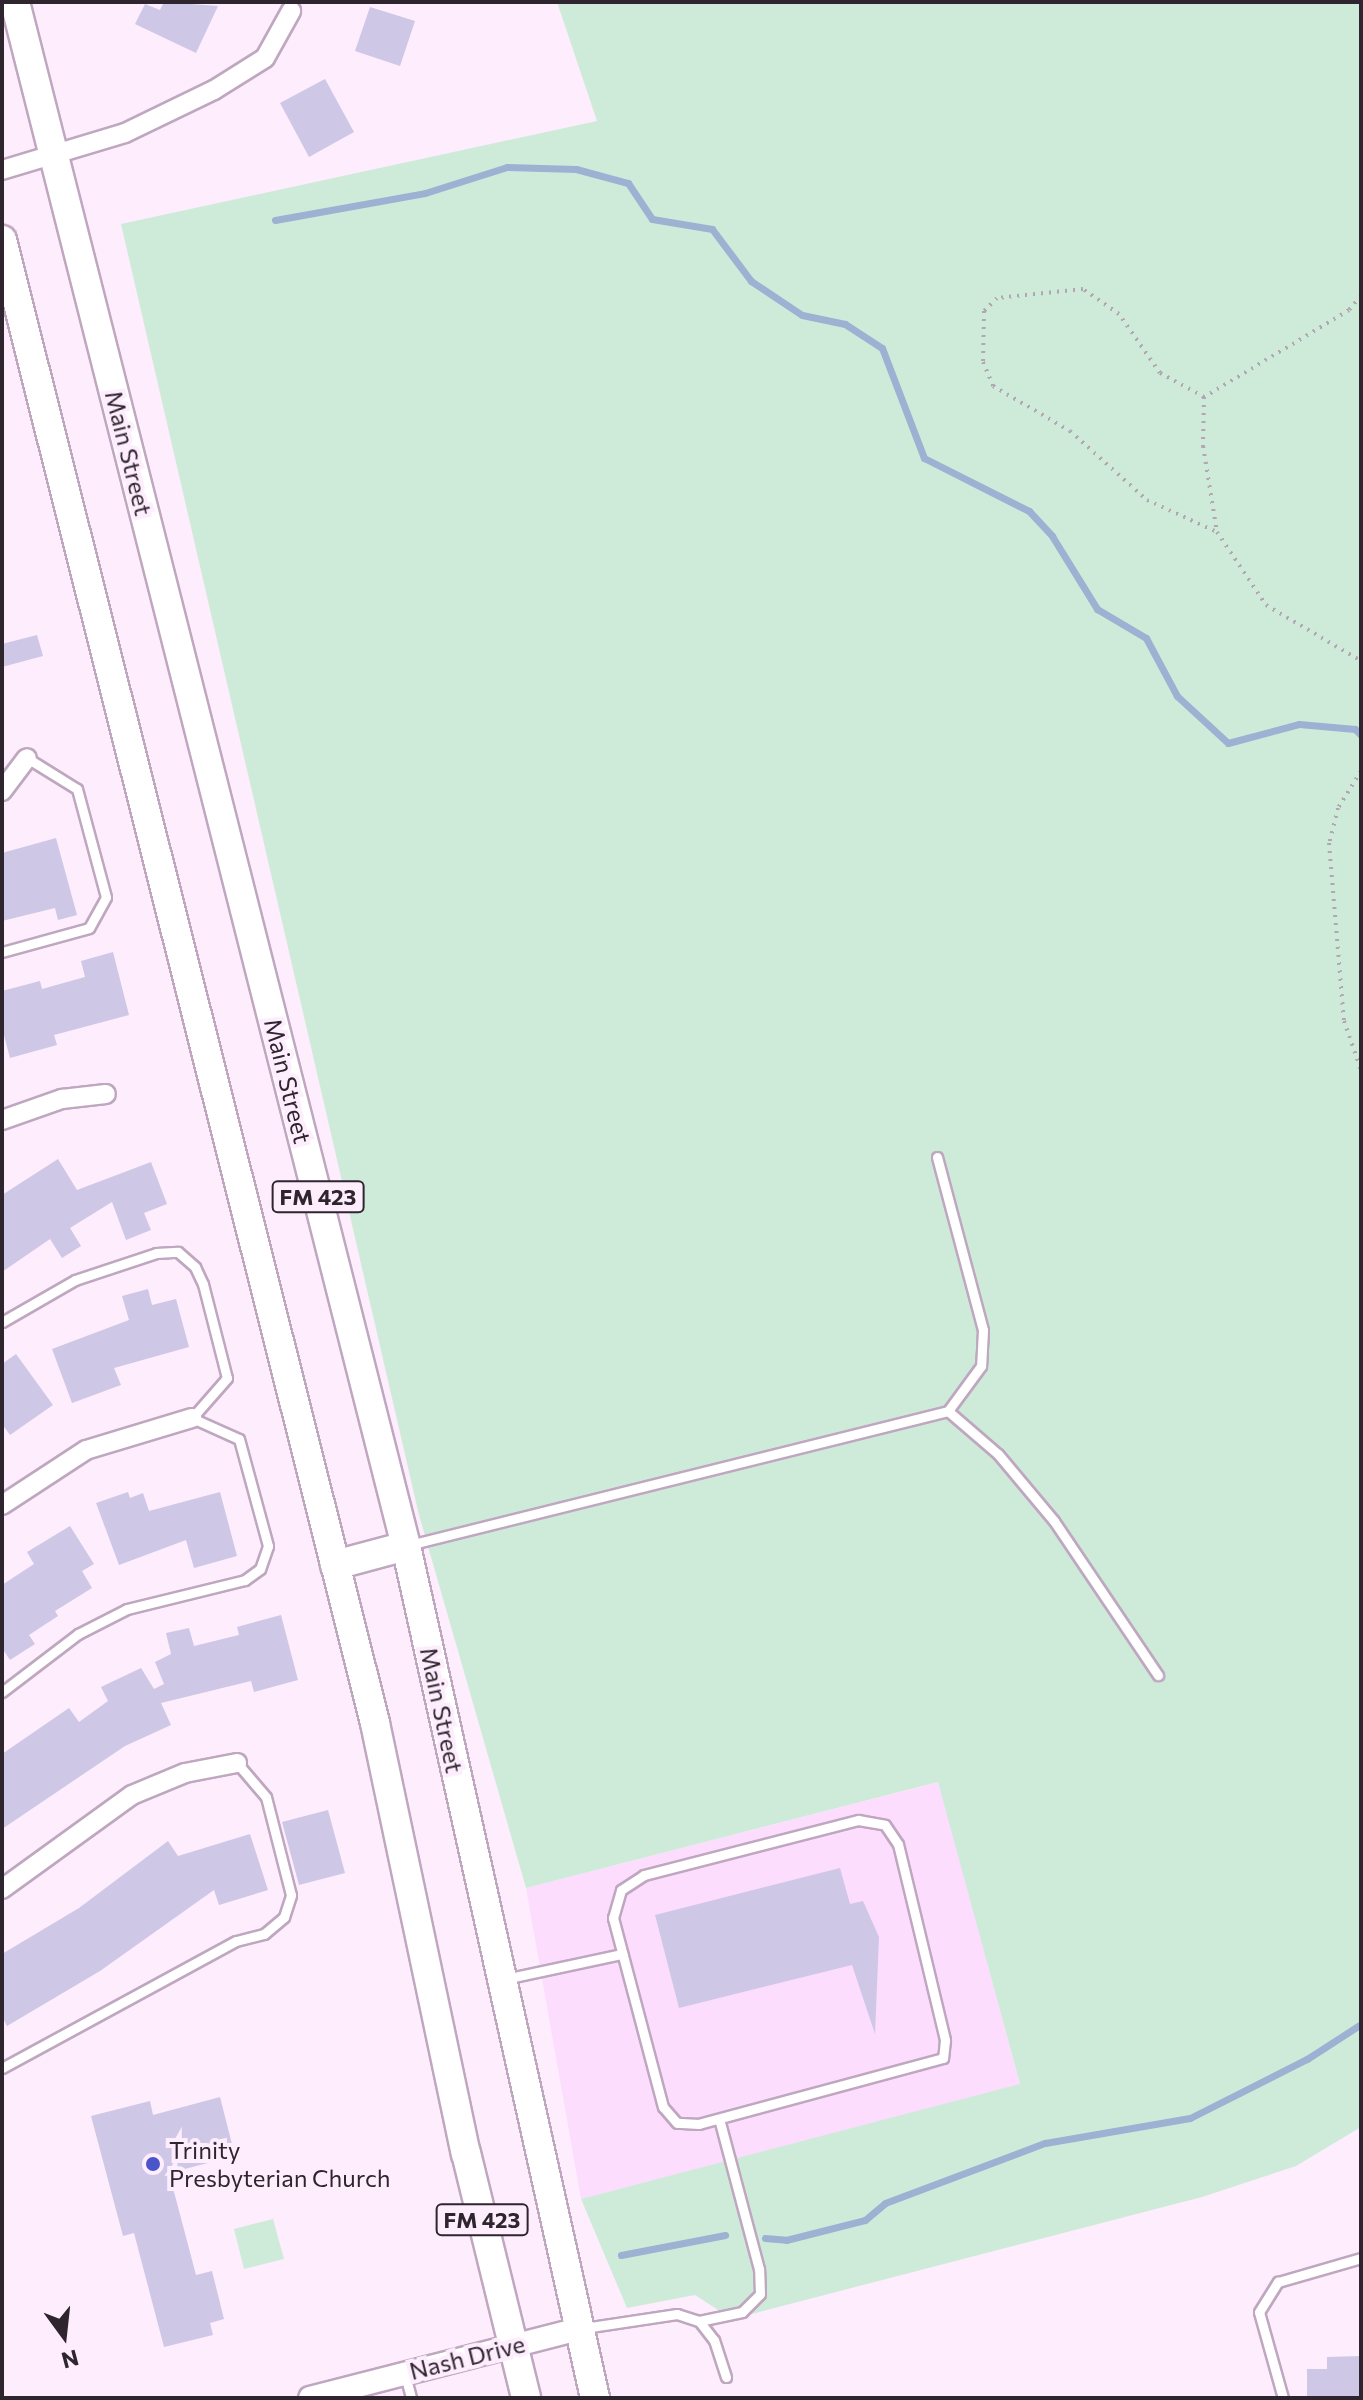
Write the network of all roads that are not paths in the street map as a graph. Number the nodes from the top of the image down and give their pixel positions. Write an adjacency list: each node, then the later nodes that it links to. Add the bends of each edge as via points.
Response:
1 (15, 2): 3 (main road, Main Street / FM 423)
2 (291, 11): 3 (street, via 265,58 214,90 125,133)
3 (55, 157): 4 (street); 16 (main road, Main Street / FM 423)
4 (2, 170)
5 (2, 240): 17 (main road, FM 423)
6 (27, 758): 7 (street); 8 (lane, via 77,789 106,897 89,928)
7 (2, 791)
8 (2, 952)
9 (106, 1094): 10 (street, via 62,1099)
10 (2, 1120)
11 (937, 1157): 13 (lane, via 983,1330 981,1366)
12 (2, 1322): 14 (lane, via 75,1280 156,1253 178,1252 195,1267 203,1284 227,1378)
13 (948, 1411): 16 (lane); 18 (lane, via 998,1454 1054,1521)
14 (192, 1418): 15 (street, via 86,1450); 19 (lane, via 239,1439 268,1546 260,1569 245,1580 127,1609 78,1634)
15 (2, 1505)
16 (406, 1546): 17 (main road); 23 (main road, Main Street / FM 423)
17 (335, 1565): 29 (main road, FM 423, via 375,1723)
18 (1158, 1675)
19 (2, 1692)
20 (237, 1763): 21 (street, via 185,1773 132,1795); 24 (lane, via 266,1797 291,1895 284,1917 264,1934 236,1941)
21 (2, 1889)
22 (622, 1954): 23 (lane); 25 (lane, via 663,2107 677,2123); 25 (lane, via 613,1918 621,1890 644,1875 858,1820 885,1825 898,1844 945,2040 943,2058)
23 (502, 1979): 28 (main road, Main Street / FM 423)
24 (2, 2068)
25 (719, 2119): 27 (lane, via 759,2269 760,2294 742,2312)
26 (1361, 2258): 36 (lane, via 1278,2282 1259,2312)
27 (699, 2321): 28 (lane, via 677,2314); 31 (lane, via 714,2340)
28 (578, 2329): 29 (street, Nash Drive); 35 (main road, Main Street / FM 423)
29 (512, 2346): 30 (street, Nash Drive); 34 (main road, FM 423)
30 (404, 2372): 32 (street, Nash Drive); 33 (lane)
31 (726, 2377)
32 (310, 2398)
33 (411, 2398)
34 (526, 2398)
35 (595, 2398)
36 (1283, 2398)

